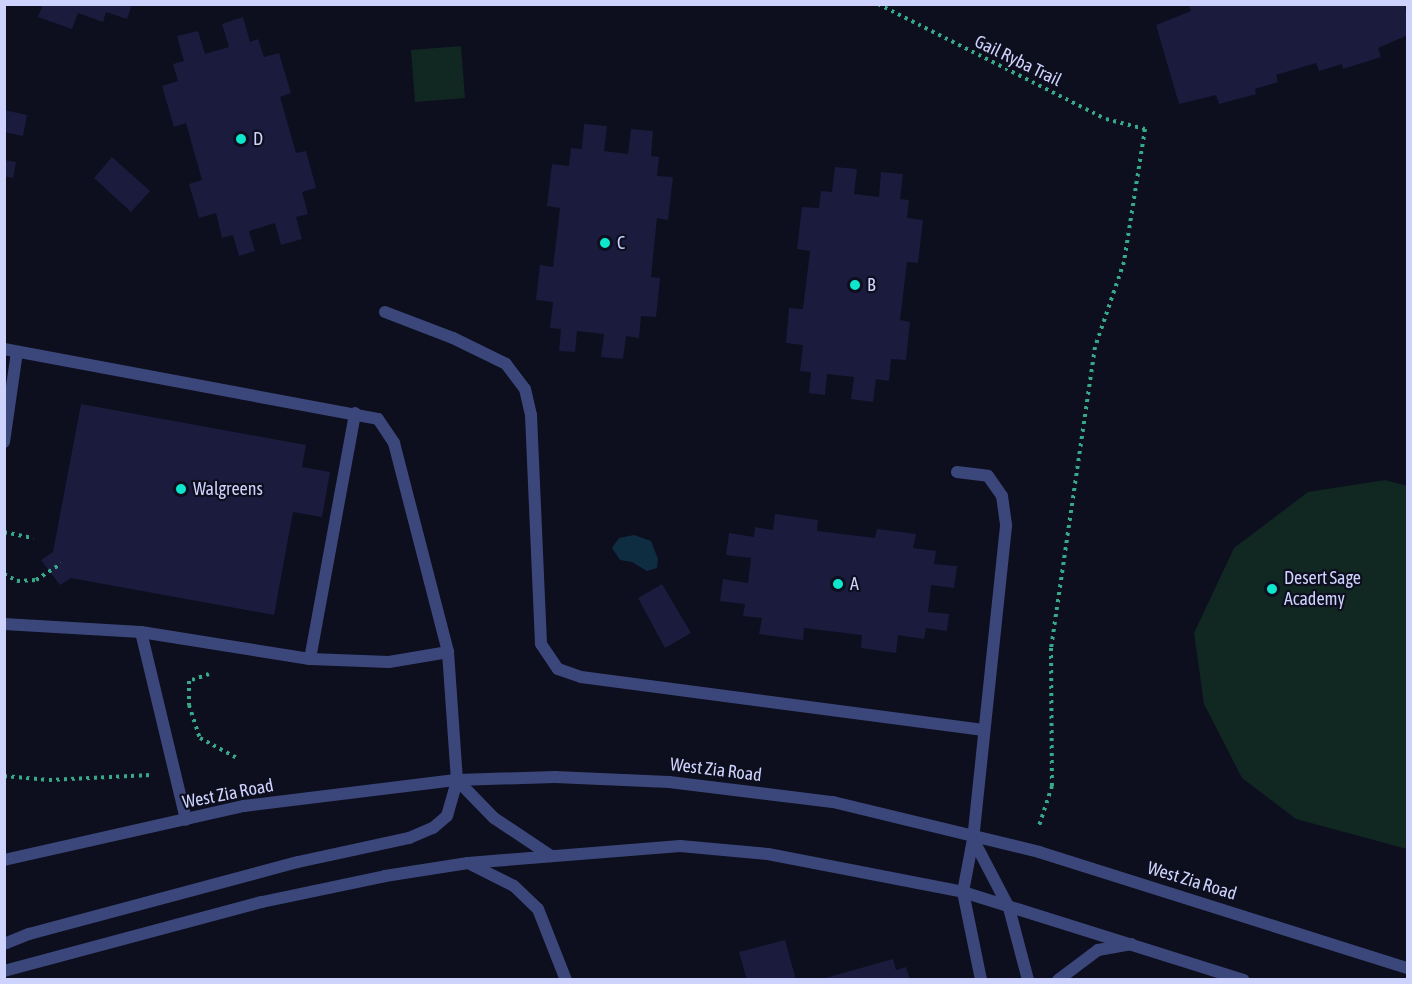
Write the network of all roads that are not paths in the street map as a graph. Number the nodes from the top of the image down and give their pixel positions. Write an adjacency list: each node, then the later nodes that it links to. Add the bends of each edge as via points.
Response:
1 (385, 312): 11 (street, via 506,364 525,389 531,415 541,644 558,669 581,677)
2 (4, 349): 3 (street)
3 (18, 352): 4 (street); 5 (street)
4 (355, 413): 9 (street, via 378,419 394,443); 10 (street)
5 (4, 442)
6 (957, 472): 11 (street, via 988,476 1002,496 1006,526)
7 (4, 624): 8 (street)
8 (141, 632): 10 (street); 13 (street)
9 (448, 652): 10 (street, via 389,662); 12 (street)
10 (310, 659)
11 (984, 729): 14 (street)
12 (457, 780): 13 (street, West Zia Road, via 244,806); 14 (street, West Zia Road, via 555,777 681,783 833,802); 15 (street, via 494,818); 21 (street, via 447,816 433,828 409,838 286,865)
13 (186, 820): 16 (street, West Zia Road)
14 (974, 839): 18 (street); 19 (street); 22 (street, West Zia Road, via 1039,852)
15 (552, 856): 17 (street); 18 (street, via 680,846 768,854)
16 (4, 860)
17 (468, 863): 23 (street, via 262,902); 24 (street, via 514,886 538,909)
18 (963, 892): 19 (street); 25 (street)
19 (1009, 908): 20 (street); 26 (street)
20 (1135, 943): 27 (street, via 1098,951); 28 (street)
21 (4, 944)
22 (1407, 968)
23 (4, 971)
24 (566, 980)
25 (981, 980)
26 (1028, 980)
27 (1059, 980)
28 (1244, 980)

